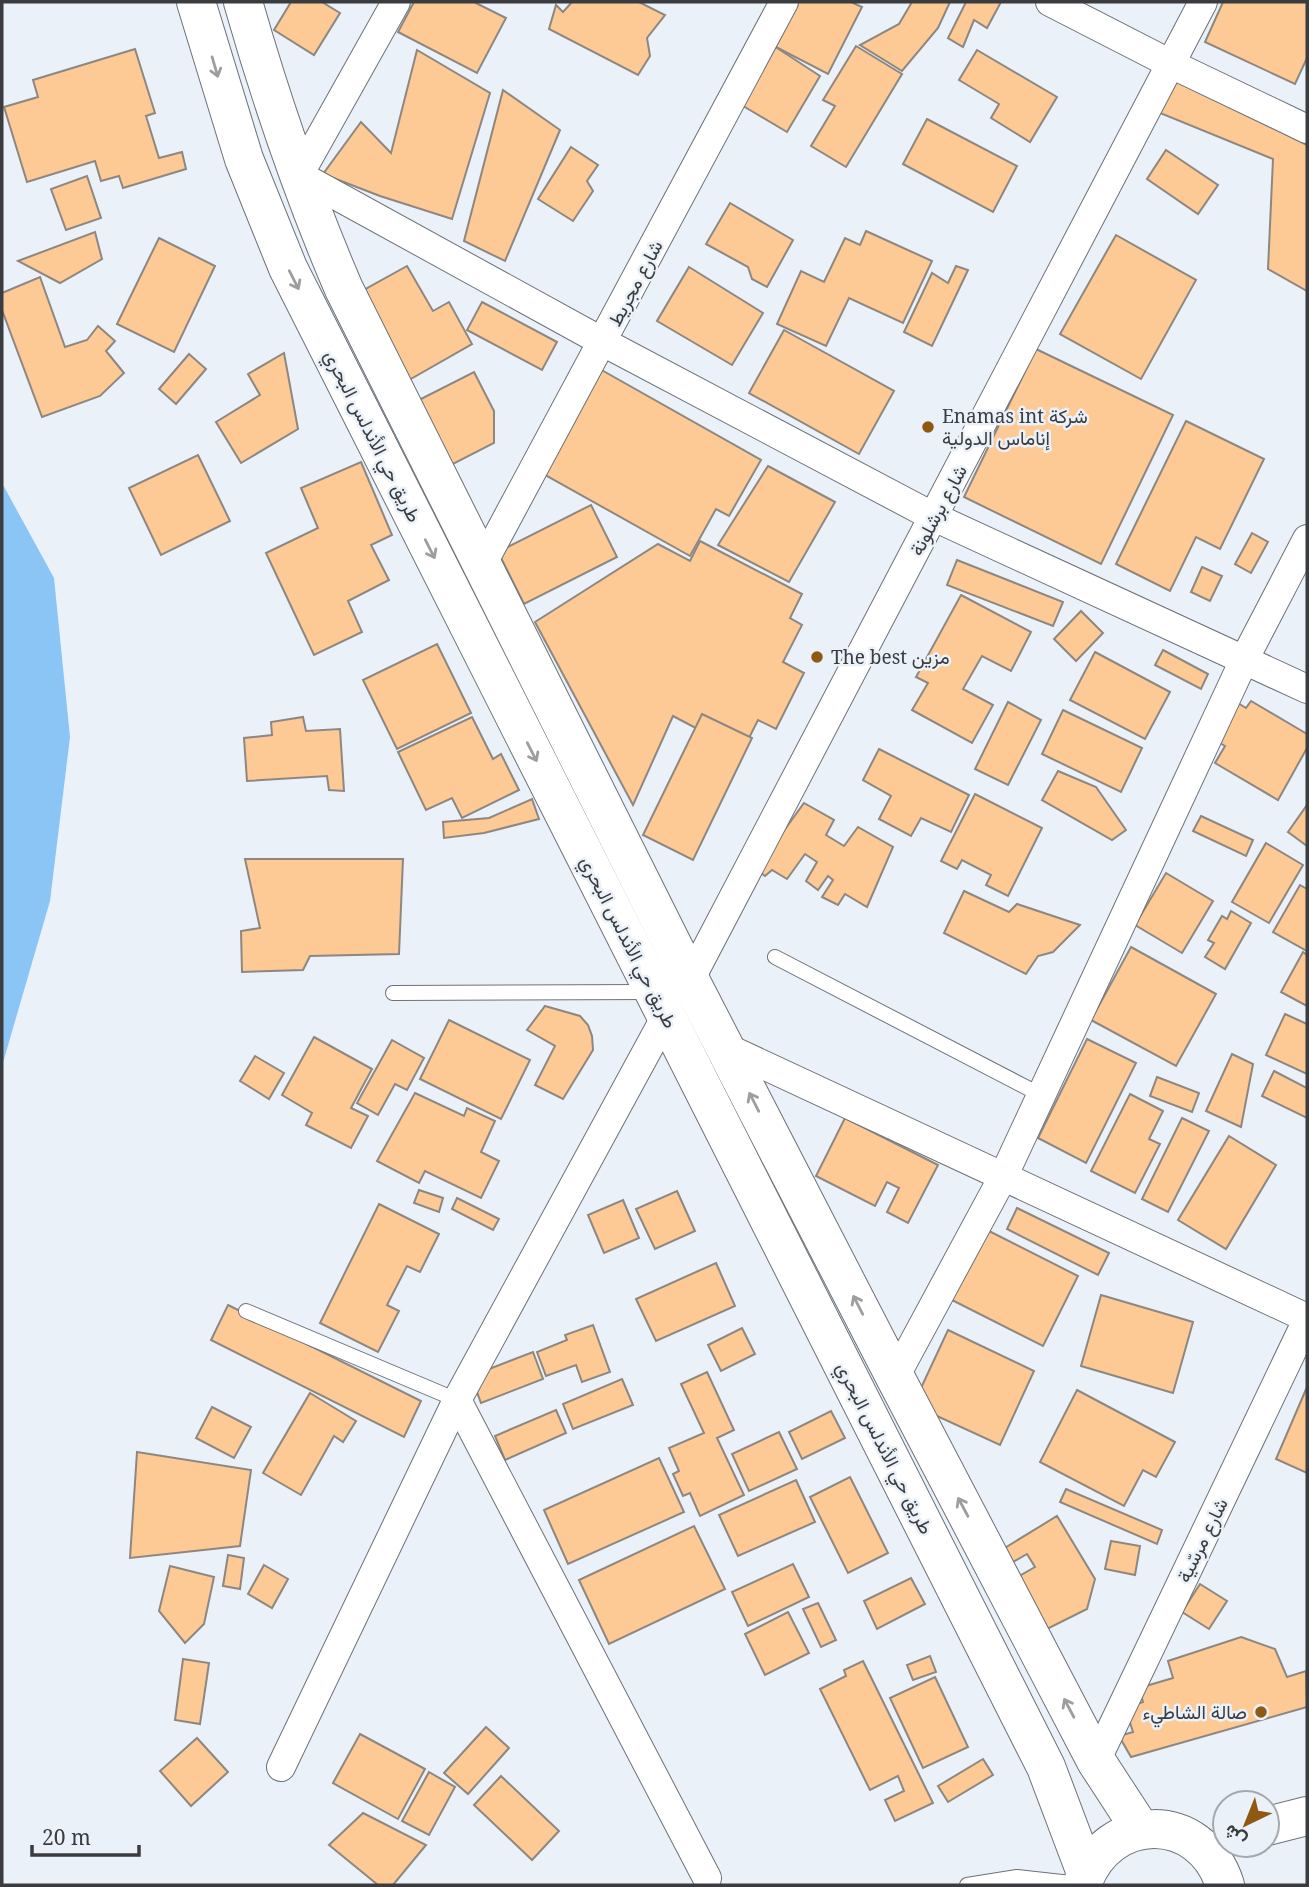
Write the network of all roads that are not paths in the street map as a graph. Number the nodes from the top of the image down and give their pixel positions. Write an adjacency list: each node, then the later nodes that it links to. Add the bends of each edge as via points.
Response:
1 (196, 2): 19 (street, طريق حي الأندلس البحري, one-way to 19, via 244,159 288,268)
2 (243, 2): 9 (street, طريق حي الأندلس البحري)
3 (396, 2): 9 (street)
4 (783, 2): 10 (street, شارع مجريط)
5 (1050, 2): 7 (street)
6 (1203, 2): 7 (street, شارع برشلونة)
7 (1171, 64): 8 (street); 11 (street, شارع برشلونة)
8 (1307, 129)
9 (299, 175): 10 (street); 13 (street, طريق حي الأندلس البحري, via 344,289)
10 (603, 342): 11 (street); 13 (street, شارع مجريط)
11 (934, 517): 14 (street); 17 (street, شارع برشلونة)
12 (1307, 539): 14 (street)
13 (483, 563): 17 (street, طريق حي الأندلس البحري)
14 (1245, 658): 15 (street); 21 (street)
15 (1307, 689)
16 (775, 957): 21 (lane)
17 (690, 980): 20 (street, طريق حي الأندلس البحري)
18 (393, 993): 19 (lane)
19 (660, 1004): 26 (street); 34 (street, طريق حي الأندلس البحري, via 1046,1767)
20 (725, 1047): 22 (street); 25 (street, طريق حي الأندلس البحري, one-way to 20)
21 (1041, 1095): 22 (street)
22 (1004, 1175): 24 (street); 25 (street)
23 (246, 1311): 26 (lane)
24 (1307, 1319): 27 (street, شارع مرسّية)
25 (895, 1377): 27 (street, طريق حي الأندلس البحري, one-way to 25)
26 (457, 1400): 28 (street); 33 (street)
27 (1096, 1761): 31 (street, طريق حي الأندلس البحري)
28 (281, 1767)
29 (1307, 1816): 30 (street)
30 (1281, 1822)
31 (1141, 1830): 32 (street); 34 (street, via 1108,1845)
32 (1210, 1838): 36 (street, via 1210,1855)
33 (707, 1878)
34 (1083, 1881): 35 (lane, via 1017,1877)
35 (967, 1885)
36 (1225, 1885)

